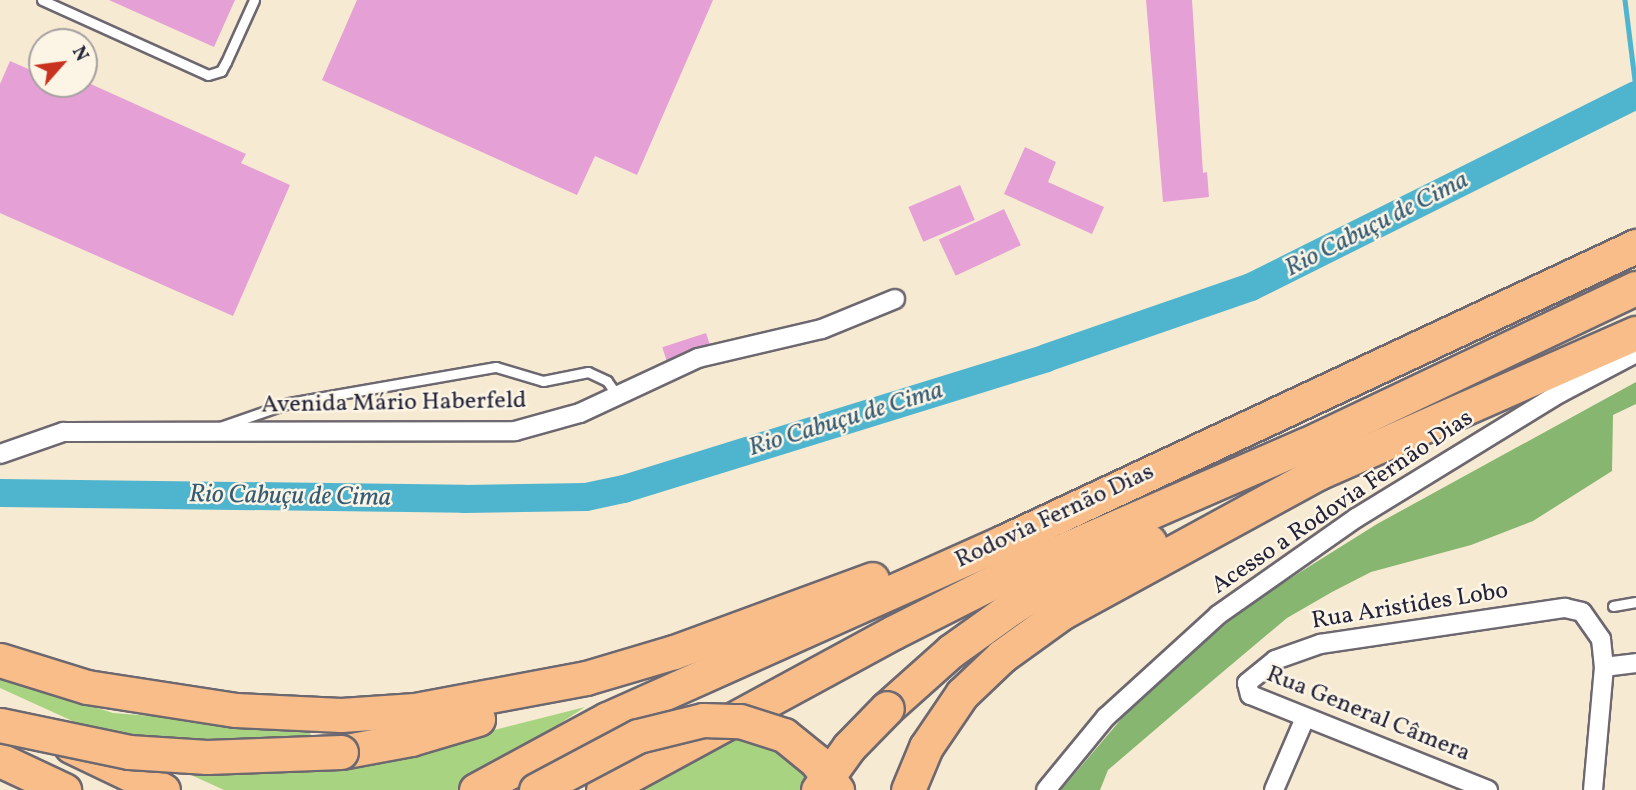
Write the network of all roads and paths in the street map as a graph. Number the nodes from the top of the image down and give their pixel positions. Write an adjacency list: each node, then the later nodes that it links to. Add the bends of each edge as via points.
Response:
1 (42, 0): 2 (lane, via 208,75 221,71)
2 (254, 0)
3 (1636, 232): 5 (highway)
4 (1636, 246): 5 (highway, Rodovia Fernão Dias)
5 (1591, 265): 14 (highway, Rodovia Fernão Dias)
6 (1636, 288): 8 (highway, Rodovia Fernão Dias)
7 (895, 299): 11 (street, Avenida Mário Haberfeld, via 822,329 698,358)
8 (1621, 301): 31 (highway, Rodovia Fernão Dias, via 1008,575)
9 (1636, 333): 15 (highway, via 1318,473)
10 (1636, 353): 35 (street, Acesso a Rodovia Fernão Dias, via 1560,393 1356,518 1228,608 1122,701)
11 (616, 394): 12 (street, Avenida Mário Haberfeld, via 580,413 515,431); 12 (lane, via 607,382 588,372 543,381 496,367 289,403)
12 (208, 432): 13 (street, Avenida Mário Haberfeld, via 55,433)
13 (0, 454)
14 (1066, 511): 18 (highway, via 998,531); 29 (highway, Rodovia Fernão Dias, via 607,719)
15 (1209, 530): 32 (highway, bridge, via 1168,534 1043,588 951,651 887,708 849,747); 34 (highway, via 1072,607 1002,656 949,711)
16 (1636, 602): 17 (lane)
17 (1612, 606)
18 (674, 652): 19 (highway, via 586,678 461,705 341,715 155,700 87,687); 25 (highway, bridge, via 634,675 411,739 341,752 207,757 129,752)
19 (0, 660)
20 (1636, 663): 21 (street)
21 (1604, 667): 22 (street, Rua Aristides Lobo, via 1601,639 1582,612 1565,608 1320,644 1275,660); 38 (street)
22 (1252, 676): 24 (street, Rua General Câmera, via 1247,690 1250,695)
23 (0, 712): 28 (highway)
24 (1305, 718): 36 (street); 37 (street, Rua General Câmera)
25 (0, 724)
26 (0, 760): 27 (highway)
27 (64, 790)
28 (163, 790)
29 (475, 790)
30 (536, 790): 33 (highway, bridge, via 638,736 676,725 721,720 784,735 816,761)
31 (603, 790)
32 (818, 790)
33 (837, 790)
34 (908, 790)
35 (1046, 790)
36 (1274, 790)
37 (1488, 790)
38 (1593, 790)

